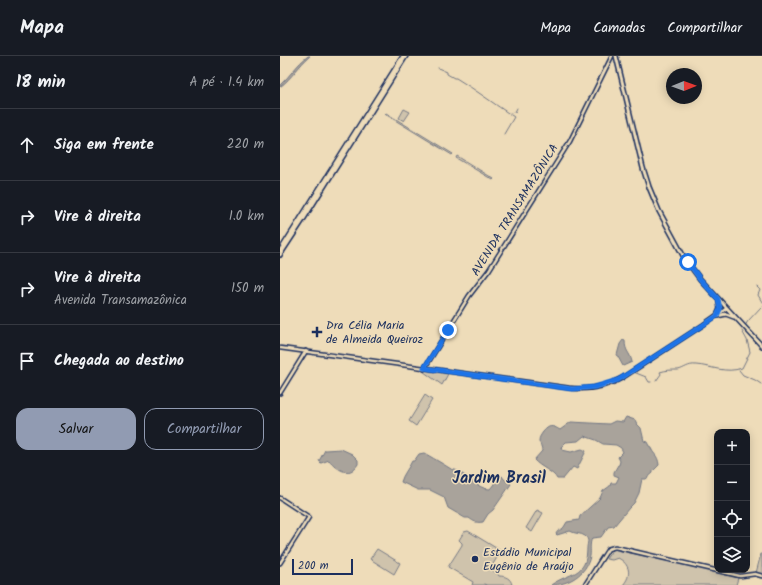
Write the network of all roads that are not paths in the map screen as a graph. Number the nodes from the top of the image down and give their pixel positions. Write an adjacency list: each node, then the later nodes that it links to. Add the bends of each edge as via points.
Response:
1 (404, 56): 4 (main road); 5 (main road)
2 (612, 56): 13 (street, AVENIDA TRANSAMAZÔNICA, via 570,141)
3 (616, 56): 6 (main road, via 652,196 685,259)
4 (280, 251)
5 (280, 255)
6 (718, 299): 7 (main road); 8 (main road, via 720,309)
7 (727, 308): 8 (street); 9 (main road)
8 (717, 316): 9 (main road, via 728,315); 13 (street, via 622,378 595,387 569,388)
9 (738, 320): 10 (main road)
10 (762, 346)
11 (280, 348): 12 (street)
12 (306, 352): 13 (street); 14 (street)
13 (424, 368)
14 (280, 393)
15 (280, 498): 16 (street, via 309,516)
16 (280, 563)
17 (762, 576): 18 (street, via 740,576 615,547 608,549)
18 (585, 585)

